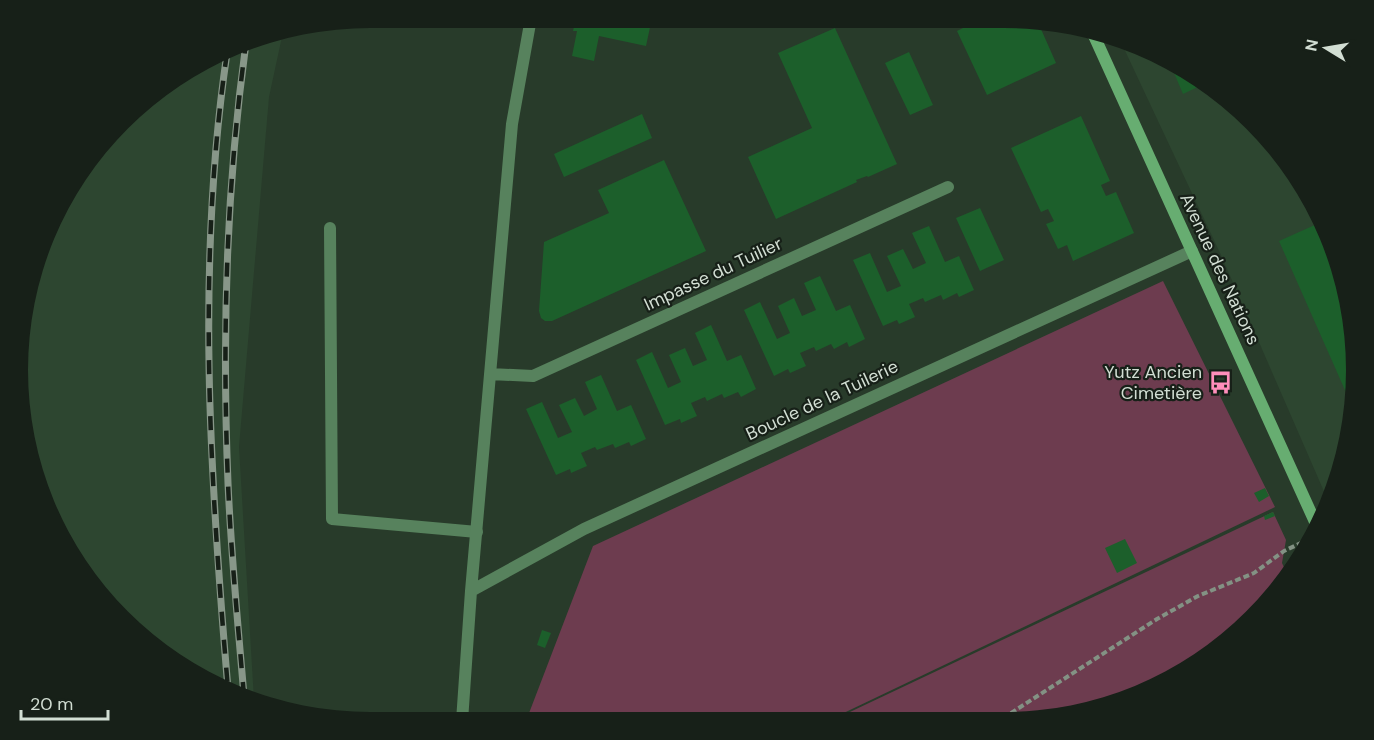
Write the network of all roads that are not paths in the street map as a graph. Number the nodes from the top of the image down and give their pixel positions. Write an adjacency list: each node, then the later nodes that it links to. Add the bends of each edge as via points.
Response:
1 (529, 28): 6 (street, via 512,124)
2 (1097, 41): 5 (main road, Avenue des Nations)
3 (948, 186): 6 (street, Impasse du Tuilier, via 533,376)
4 (330, 228): 8 (street, via 332,519)
5 (1192, 251): 7 (main road, Avenue des Nations); 9 (street, Boucle de la Tuilerie, via 584,529)
6 (490, 374): 8 (street)
7 (1312, 516)
8 (477, 532): 9 (street)
9 (471, 591): 10 (street)
10 (463, 712)

